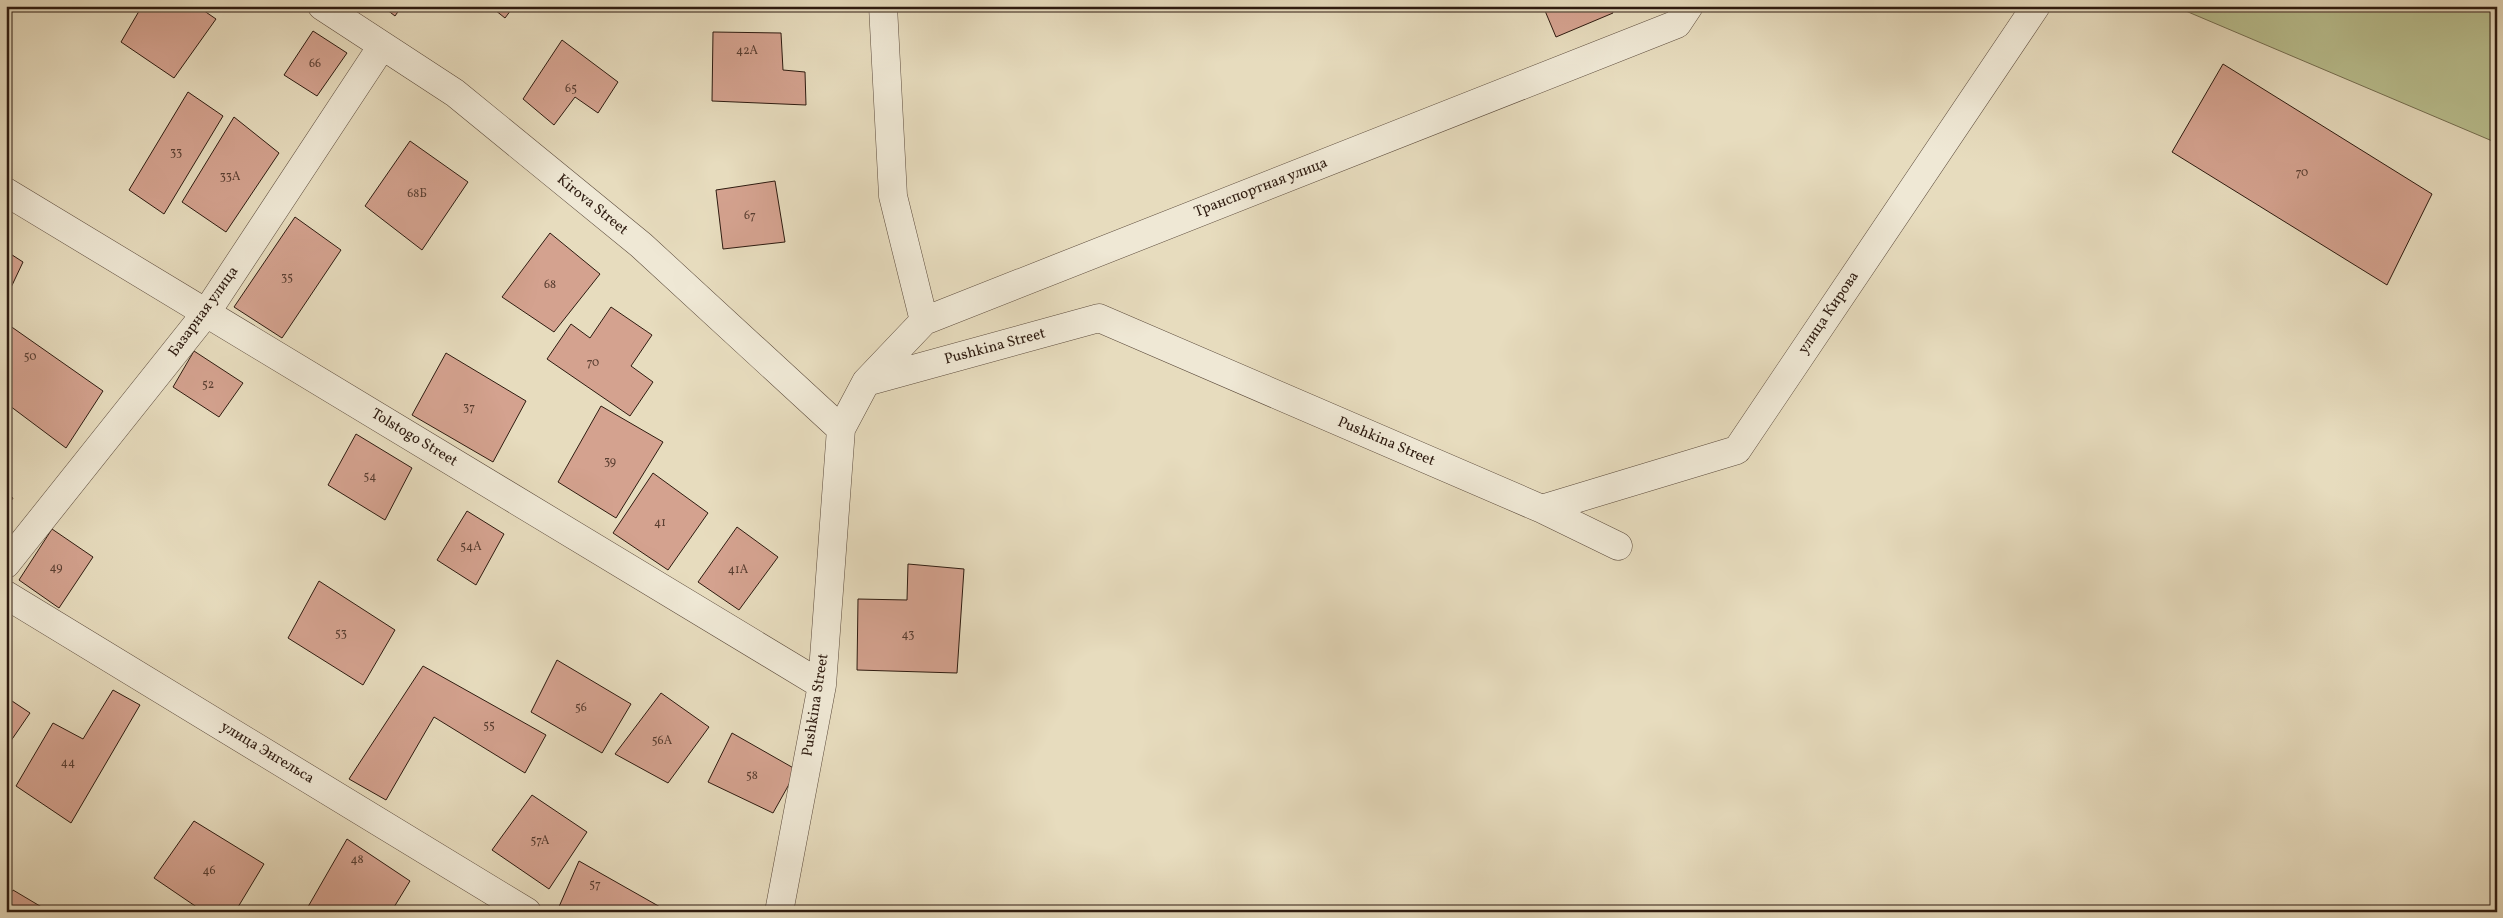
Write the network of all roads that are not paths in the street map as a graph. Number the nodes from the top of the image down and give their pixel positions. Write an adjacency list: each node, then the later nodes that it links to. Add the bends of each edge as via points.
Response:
1 (322, 6): 5 (street, Kirova Street)
2 (883, 6): 8 (street, via 893,196)
3 (2036, 6): 11 (street, улица Кирова, via 1737,450)
4 (1678, 12): 8 (street, Транспортная улица)
5 (382, 46): 7 (street, Базарная улица); 10 (street, Kirova Street, via 455,93 641,245)
6 (6, 192): 7 (street, Tolstogo Street)
7 (206, 313): 13 (street, Базарная улица); 15 (street, Tolstogo Street)
8 (924, 321): 9 (street, Транспортная улица)
9 (866, 382): 10 (street, Pushkina Street); 11 (street, Pushkina Street, via 1099,318)
10 (841, 429): 15 (street, Pushkina Street)
11 (1542, 509): 12 (street, Pushkina Street)
12 (1618, 546)
13 (6, 564)
14 (6, 595): 16 (street, улица Энгельса)
15 (822, 684): 17 (street, Pushkina Street)
16 (527, 912)
17 (779, 912)

